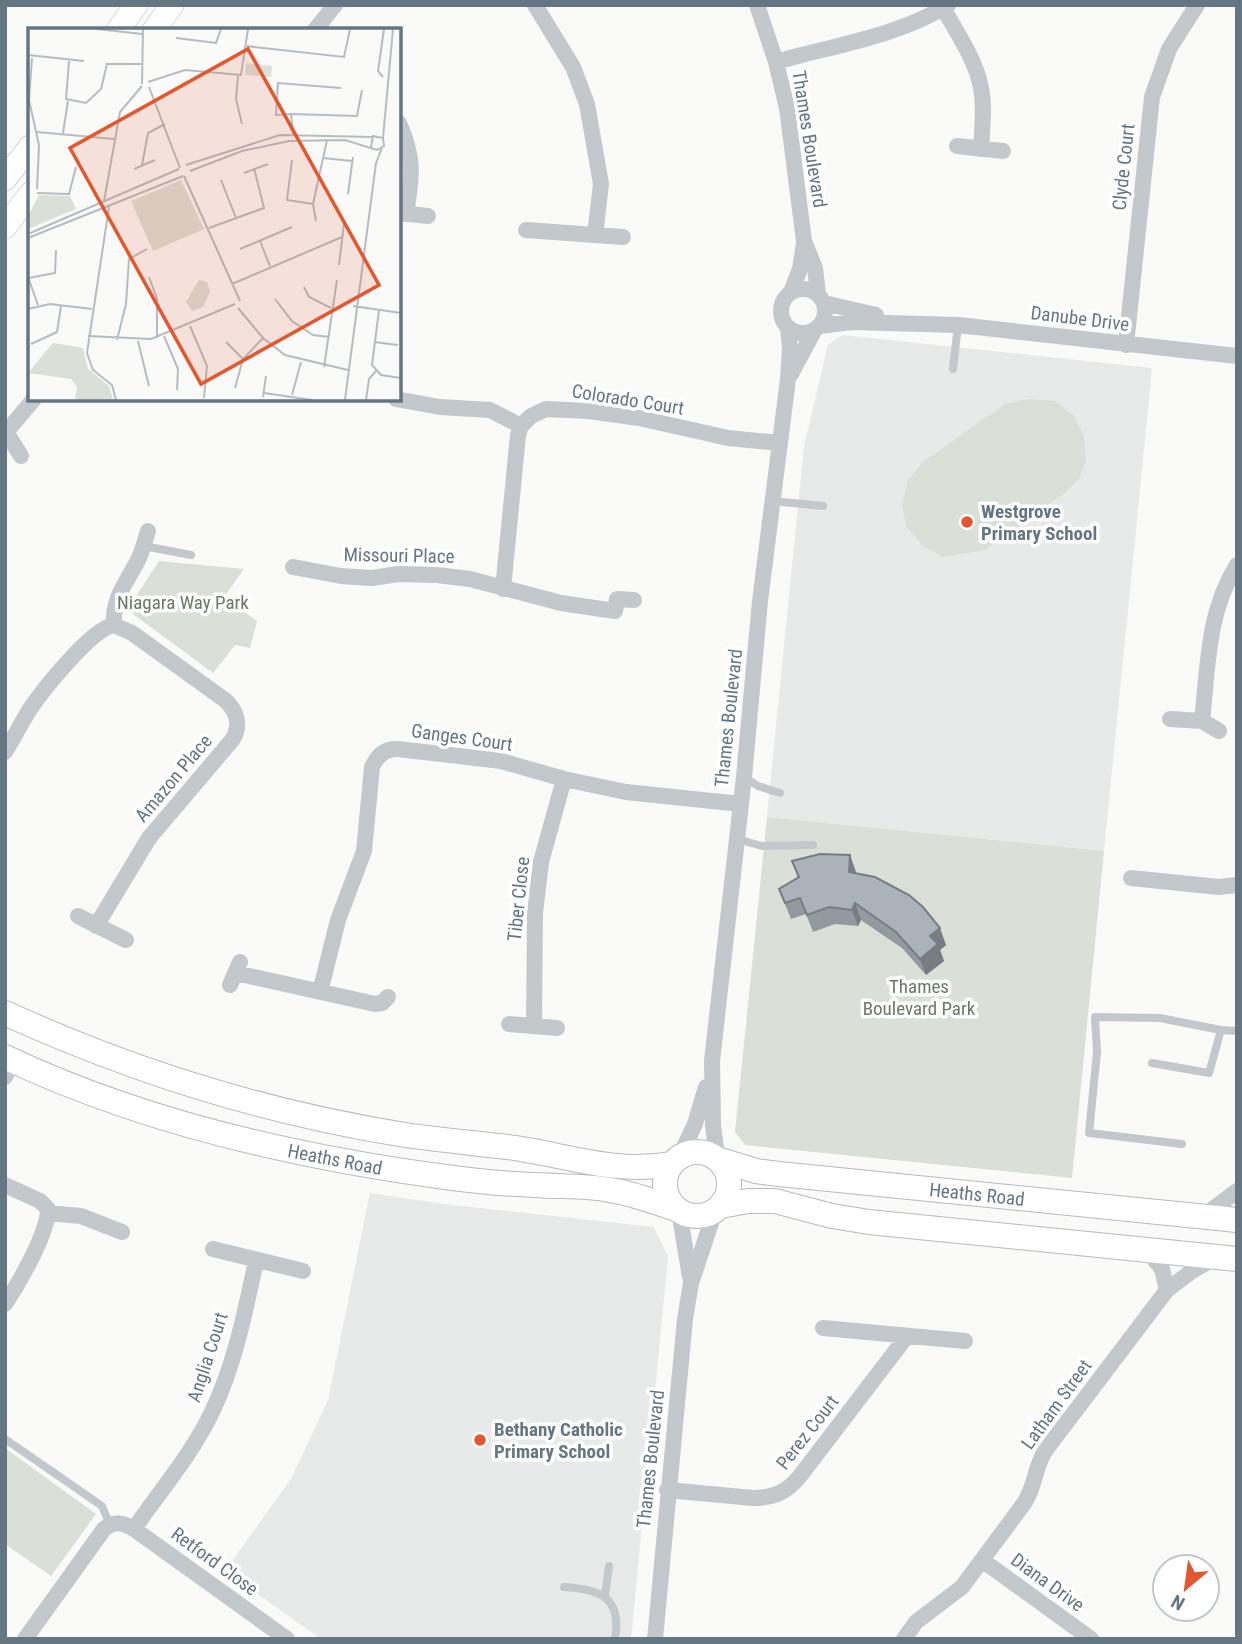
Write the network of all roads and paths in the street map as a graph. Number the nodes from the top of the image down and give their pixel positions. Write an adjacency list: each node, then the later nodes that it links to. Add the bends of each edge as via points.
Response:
1 (136, 5): 9 (main road)
2 (172, 5): 10 (main road)
3 (335, 5): 8 (street)
4 (535, 5): 23 (street, via 573,67 587,104 601,184)
5 (757, 5): 11 (street, Thames Boulevard)
6 (1197, 5): 32 (street, Clyde Court, via 1169,49 1152,97)
7 (945, 7): 11 (street, via 883,33); 14 (street, via 981,86)
8 (322, 27)
9 (119, 28)
10 (155, 28)
11 (776, 62): 25 (street, Thames Boulevard, via 787,108)
12 (401, 127): 19 (street, via 409,145 412,175)
13 (957, 146): 14 (street)
14 (981, 149): 16 (street)
15 (28, 150): 17 (main road)
16 (1003, 151)
17 (5, 179)
18 (28, 197): 21 (main road)
19 (403, 214): 20 (street)
20 (428, 216)
21 (5, 227)
22 (525, 229): 23 (street)
23 (595, 235): 24 (street)
24 (623, 237)
25 (804, 241): 26 (street, Thames Boulevard); 27 (street, Thames Boulevard)
26 (791, 292): 27 (street, via 805,289); 30 (street, via 781,309)
27 (821, 298): 28 (street, Danube Drive); 31 (street, via 826,315)
28 (919, 323): 29 (street, Danube Drive); 31 (street, Danube Drive, via 850,322)
29 (958, 325): 32 (street, Danube Drive); 34 (lane)
30 (788, 328): 31 (street, via 801,334); 35 (street, Thames Boulevard)
31 (817, 328): 35 (street, Thames Boulevard)
32 (1126, 345): 33 (street, Danube Drive)
33 (1237, 356)
34 (953, 369)
35 (788, 380): 40 (street, Thames Boulevard)
36 (401, 400): 38 (street, via 490,410)
37 (32, 401): 39 (street)
38 (521, 426): 40 (street, Colorado Court, via 546,410 588,411 728,439); 48 (street)
39 (6, 431): 41 (street)
40 (779, 443): 42 (street, Thames Boulevard)
41 (21, 456)
42 (772, 501): 43 (lane); 55 (street, Thames Boulevard)
43 (823, 506)
44 (146, 538): 45 (lane); 50 (street, via 118,593)
45 (191, 555)
46 (1237, 565): 52 (street, via 1213,620)
47 (289, 568): 48 (street, Missouri Place, via 372,578 437,575)
48 (503, 589): 49 (street, Missouri Place, via 615,611 617,599)
49 (634, 600)
50 (114, 625): 54 (street, via 97,632 47,686); 64 (street, Amazon Place, via 132,633 228,703 238,724 233,739 149,838)
51 (1170, 719): 52 (street)
52 (1202, 722): 53 (street)
53 (1219, 731)
54 (5, 752)
55 (744, 776): 57 (lane); 58 (street, Thames Boulevard)
56 (564, 779): 58 (street, Ganges Court, via 626,792); 67 (street, Ganges Court, via 501,761 398,749 383,752 372,767 363,851 338,920); 71 (street, Tiber Close, via 541,862 535,913)
57 (780, 793)
58 (741, 804): 59 (street, Thames Boulevard)
59 (737, 839): 60 (lane, via 762,846); 75 (street, Thames Boulevard)
60 (813, 845)
61 (1131, 878): 62 (street)
62 (1237, 886)
63 (78, 916): 64 (street)
64 (96, 926): 65 (street)
65 (126, 940)
66 (235, 974): 67 (street)
67 (320, 992): 68 (street, via 369,1009)
68 (388, 997)
69 (12, 1016): 77 (main road, via 23,1033); 80 (main road, Heaths Road, via 182,1082 332,1121 608,1166 646,1169)
70 (509, 1024): 71 (street)
71 (534, 1026): 72 (street)
72 (557, 1028)
73 (1222, 1030): 74 (lane); 76 (lane, via 1209,1073); 78 (lane, via 1160,1018 1095,1017 1097,1052 1089,1133)
74 (1237, 1031)
75 (712, 1061): 79 (street, Thames Boulevard); 80 (street, Thames Boulevard, via 695,1124)
76 (1152, 1063)
77 (8, 1065): 84 (main road, Heaths Road, via 117,1103 275,1147 387,1170 611,1190)
78 (1182, 1144)
79 (718, 1159): 80 (main road, via 697,1151); 83 (main road, via 730,1188); 86 (main road, Heaths Road, via 789,1175)
80 (676, 1160): 84 (main road, via 664,1183)
81 (5, 1185): 85 (street, via 40,1201)
82 (1237, 1191): 86 (street)
83 (718, 1209): 84 (main road, via 697,1217); 90 (main road, Heaths Road, via 748,1201 775,1201 869,1222); 94 (street, Thames Boulevard)
84 (677, 1210): 94 (street, Thames Boulevard)
85 (48, 1213): 88 (street, via 81,1216); 96 (street)
86 (1204, 1216): 87 (main road, Heaths Road)
87 (1237, 1220)
88 (122, 1231)
89 (213, 1249): 92 (street)
90 (1146, 1249): 91 (main road, Heaths Road); 95 (street, via 1162,1269)
91 (1227, 1258): 95 (street, Latham Street, via 1192,1271)
92 (256, 1261): 93 (street); 103 (street, Anglia Court, via 234,1354 211,1415)
93 (303, 1271)
94 (691, 1283): 101 (street, Thames Boulevard)
95 (1167, 1290): 104 (street, Latham Street, via 1045,1451 1030,1493)
96 (5, 1304)
97 (823, 1328): 98 (street)
98 (907, 1336): 99 (street); 101 (street, Perez Court, via 784,1491 753,1498)
99 (965, 1341)
100 (8, 1442): 102 (lane, via 102,1506)
101 (667, 1490): 111 (street, Thames Boulevard)
102 (113, 1524): 103 (street, Retford Close); 108 (street, via 104,1529)
103 (134, 1529): 109 (street, Retford Close)
104 (982, 1560): 112 (street, Latham Street, via 962,1587 916,1622); 113 (street, Diana Drive)
105 (609, 1566): 107 (lane)
106 (564, 1587): 107 (lane, via 587,1588)
107 (605, 1596): 110 (lane, via 614,1609)
108 (25, 1639)
109 (287, 1639)
110 (615, 1639)
111 (655, 1639)
112 (904, 1639)
113 (1091, 1639)

